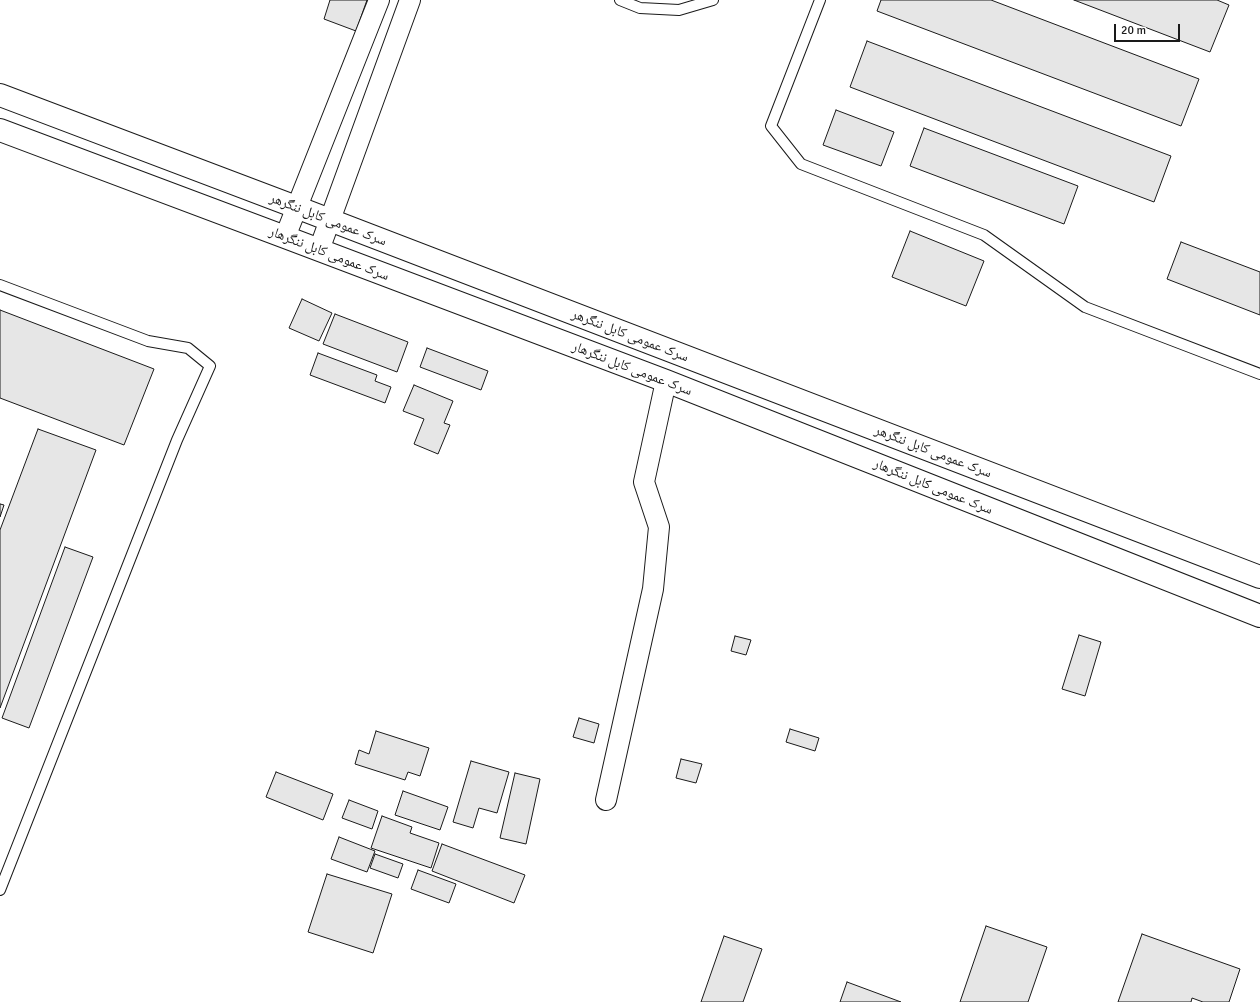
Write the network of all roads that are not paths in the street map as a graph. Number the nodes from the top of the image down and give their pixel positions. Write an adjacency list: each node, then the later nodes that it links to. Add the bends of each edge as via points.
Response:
1 (379, 0): 8 (street)
2 (410, 0): 9 (street)
3 (620, 0): 4 (lane, via 640,8 679,10)
4 (713, 0)
5 (820, 0): 13 (lane, via 771,126 801,164 984,235 1085,307)
6 (0, 95): 8 (highway, سرک عمومی کابل ننگرهر)
7 (0, 130): 10 (highway, سرک عمومی کابل ننگرهار)
8 (296, 207): 9 (highway, سرک عمومی کابل ننگرهر); 10 (street)
9 (330, 220): 11 (street); 15 (highway, سرک عمومی کابل ننگرهر)
10 (285, 237): 11 (highway, سرک عمومی کابل ننگرهار)
11 (319, 250): 14 (highway, سرک عمومی کابل ننگرهار)
12 (0, 285): 18 (lane, via 148,341 188,348 210,366 177,440)
13 (1260, 374)
14 (666, 381): 16 (highway, سرک عمومی کابل ننگرهار); 17 (street, via 644,482 659,527 653,589)
15 (1260, 577)
16 (1260, 616)
17 (606, 800)
18 (0, 890)

